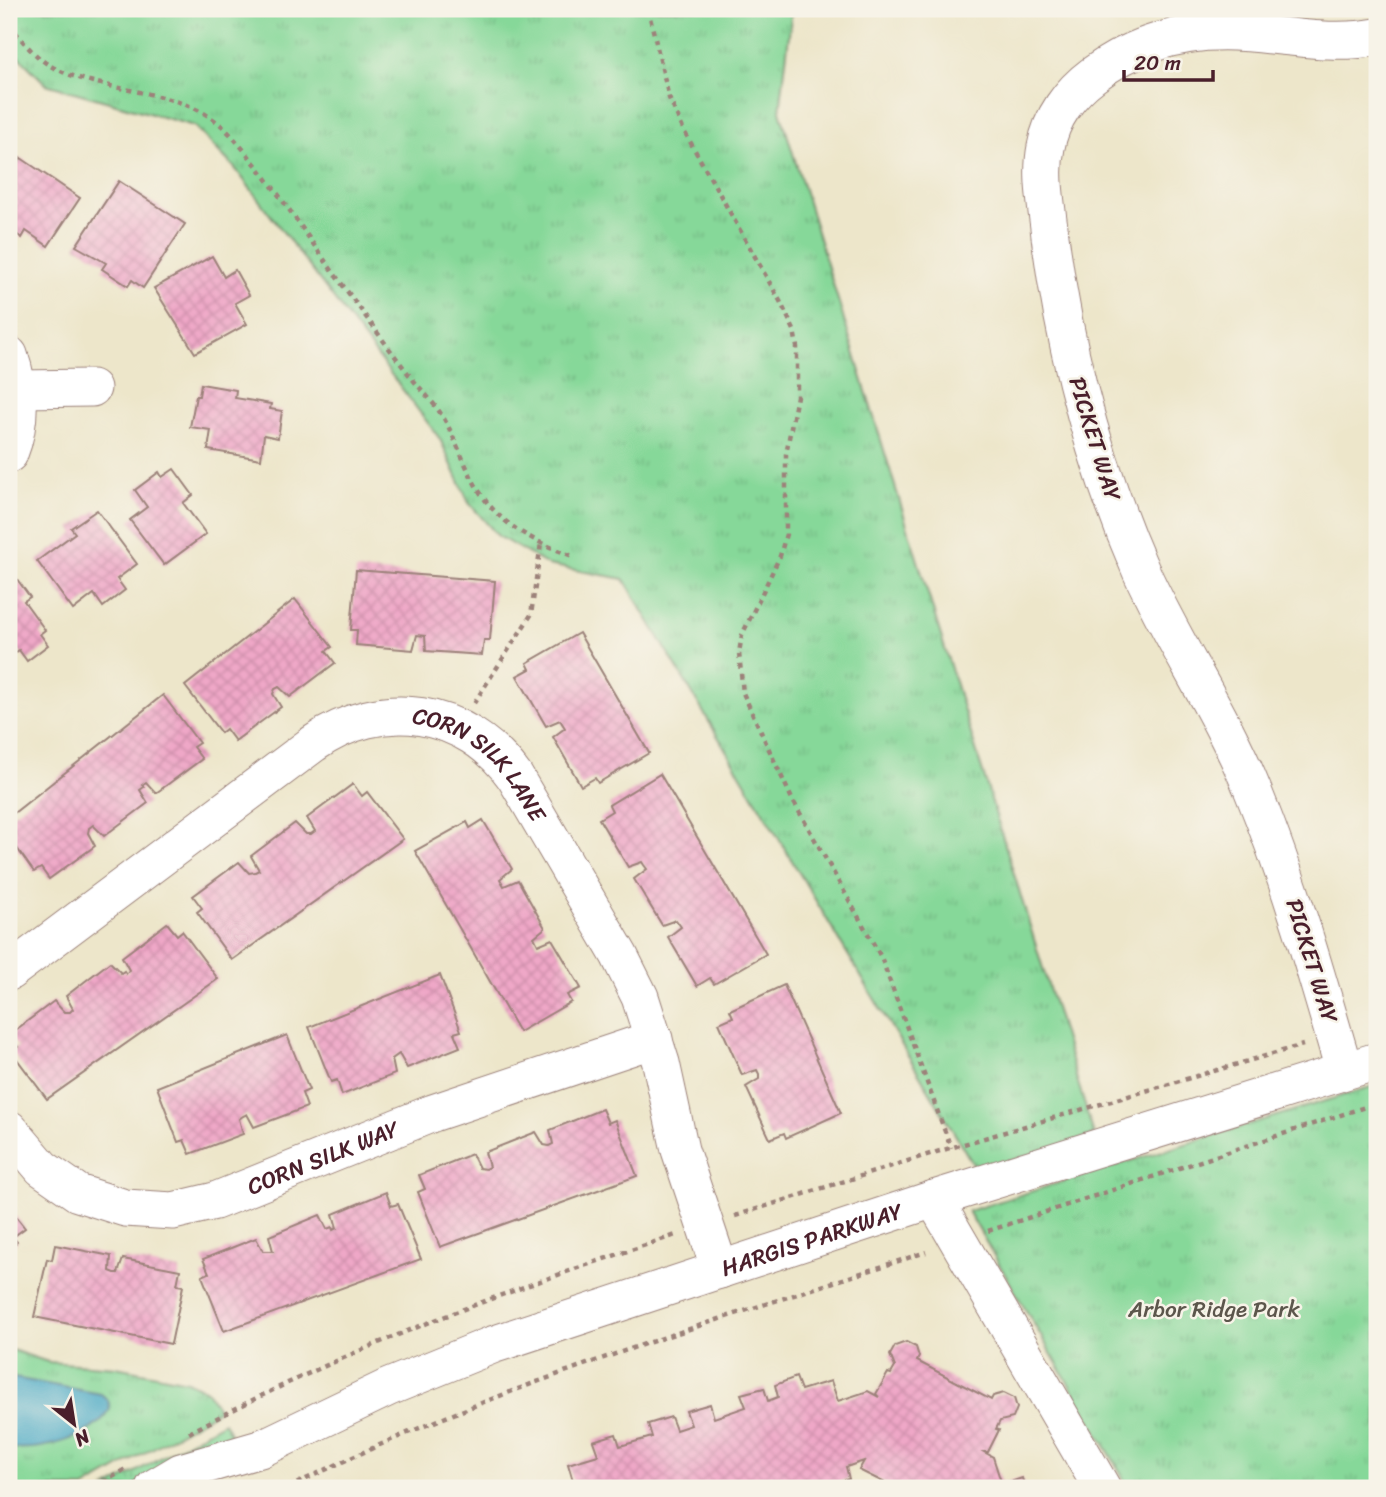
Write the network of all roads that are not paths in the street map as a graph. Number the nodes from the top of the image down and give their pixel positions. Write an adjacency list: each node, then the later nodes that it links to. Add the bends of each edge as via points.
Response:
1 (1377, 37): 7 (street, PICKET WAY, via 1329,42 1213,32 1144,45 1074,90 1051,128 1045,148 1044,188 1076,383 1094,446 1142,572 1252,787 1304,930)
2 (14, 372): 3 (street); 4 (street, via 18,420)
3 (92, 388)
4 (9, 454)
5 (9, 972): 6 (street, CORN SILK LANE, via 313,744 339,728 398,713 462,729 490,748 519,783 620,955)
6 (654, 1039): 8 (street, CORN SILK WAY, via 433,1113 184,1210 136,1210 78,1193 42,1168); 10 (street, CORN SILK LANE, via 680,1150)
7 (1361, 1066): 9 (street, HARGIS PARKWAY)
8 (9, 1129)
9 (934, 1199): 10 (street, HARGIS PARKWAY); 14 (street)
10 (720, 1270): 11 (street, HARGIS PARKWAY, via 492,1345 389,1387)
11 (261, 1450): 12 (street, HARGIS PARKWAY, via 181,1472); 13 (street, HARGIS PARKWAY)
12 (142, 1477)
13 (214, 1488)
14 (1102, 1488)

